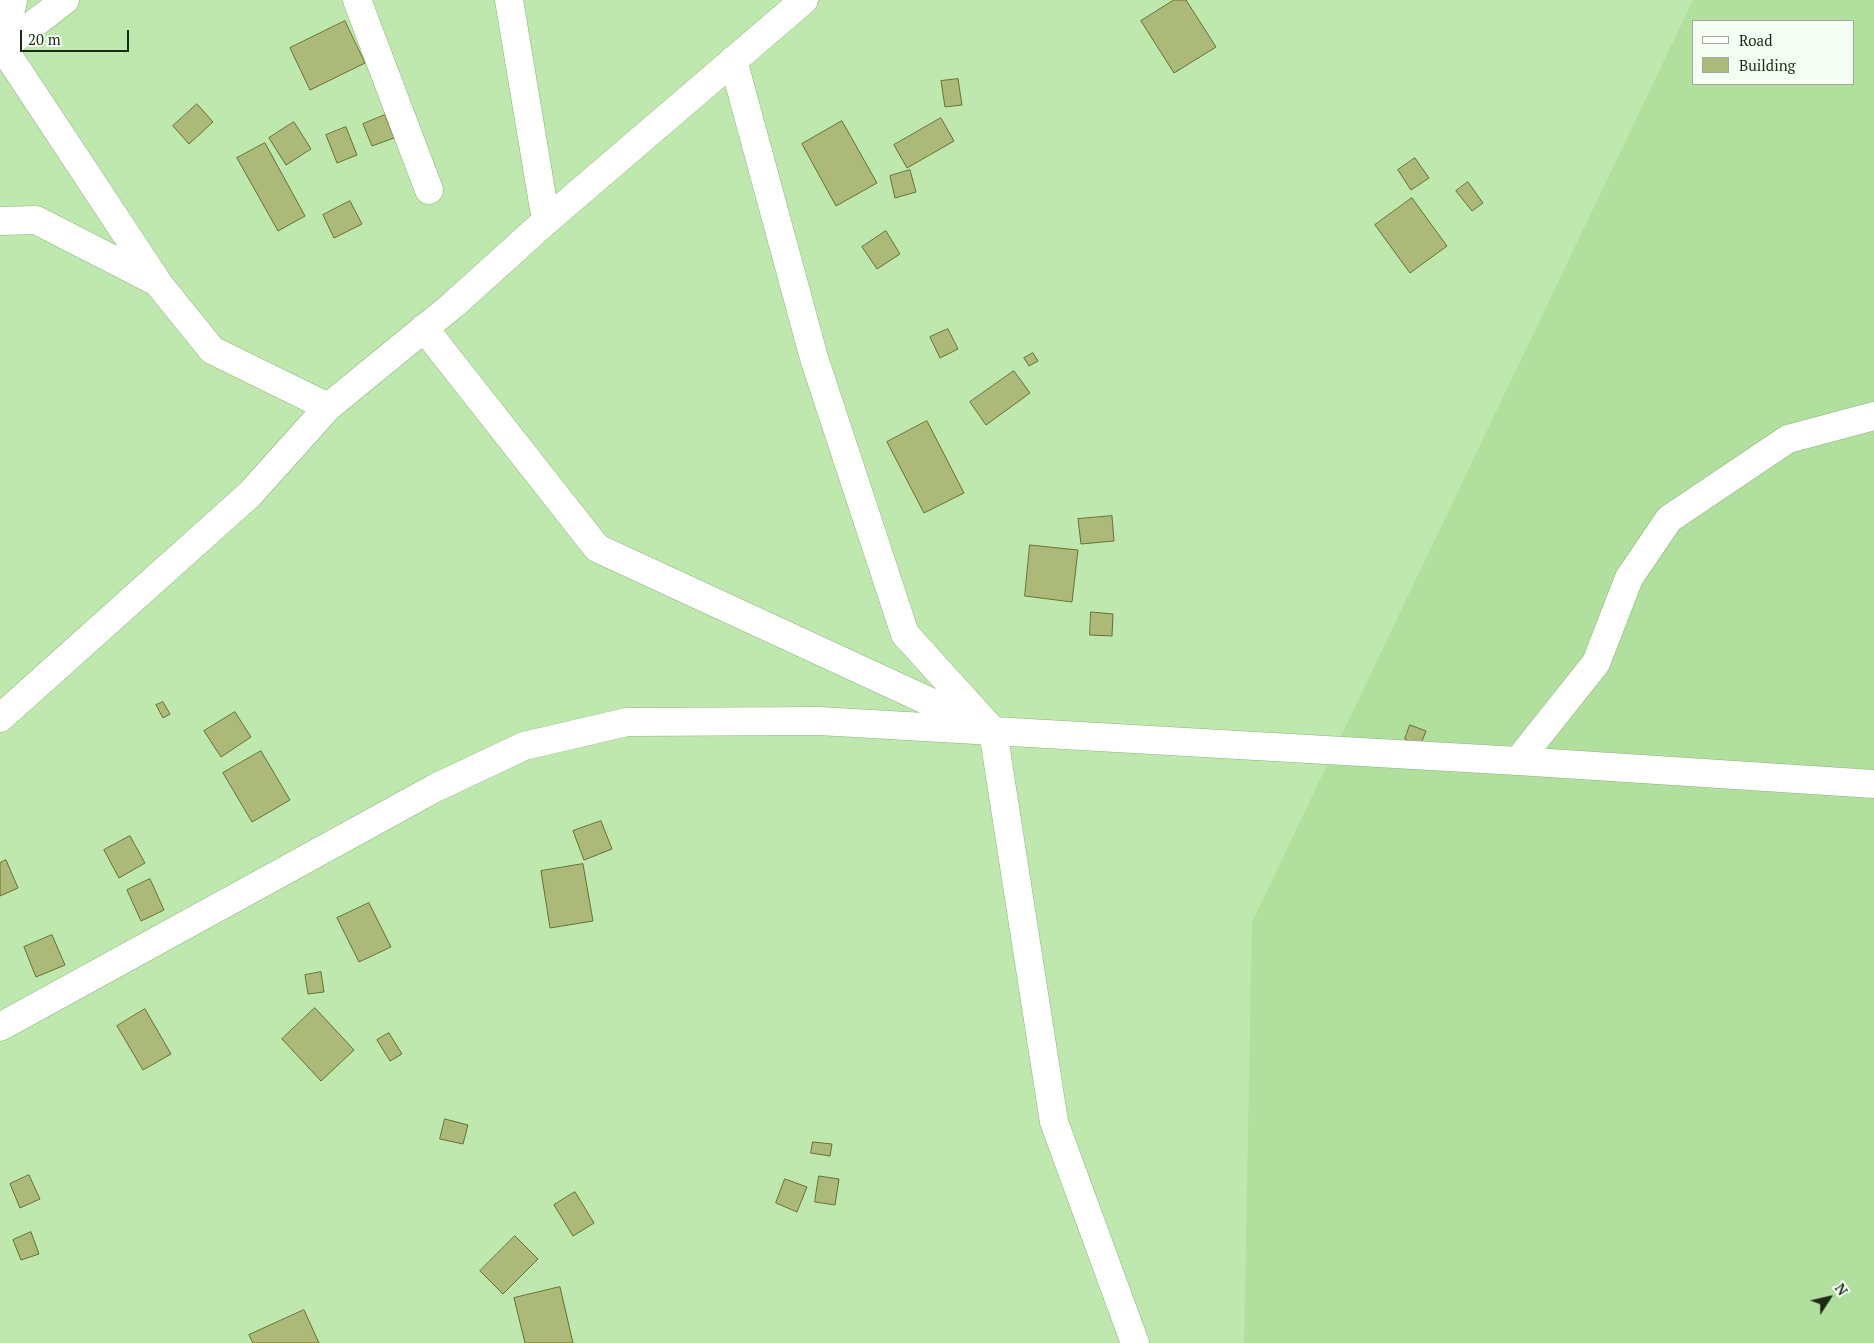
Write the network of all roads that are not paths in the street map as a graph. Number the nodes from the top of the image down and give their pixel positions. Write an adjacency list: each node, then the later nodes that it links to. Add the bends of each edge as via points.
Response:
1 (12, 0): 6 (street)
2 (65, 0): 6 (street)
3 (357, 0): 8 (street)
4 (508, 0): 10 (street)
5 (804, 0): 7 (street)
6 (3, 48): 11 (street)
7 (733, 60): 10 (street); 16 (street, via 814,358 905,634)
8 (429, 190)
9 (0, 221): 11 (street, via 36,220)
10 (546, 221): 12 (street)
11 (157, 282): 13 (street, via 212,350)
12 (424, 328): 13 (street); 16 (street, via 596,548)
13 (328, 406): 15 (street, via 250,494)
14 (1874, 416): 17 (street, via 1788,439 1669,518 1629,578 1596,663)
15 (0, 718)
16 (993, 731): 17 (street); 19 (street, via 819,721 627,722 524,746 436,788); 20 (street, via 1054,1122)
17 (1518, 761): 18 (street)
18 (1874, 784)
19 (0, 1027)
20 (1135, 1343)

